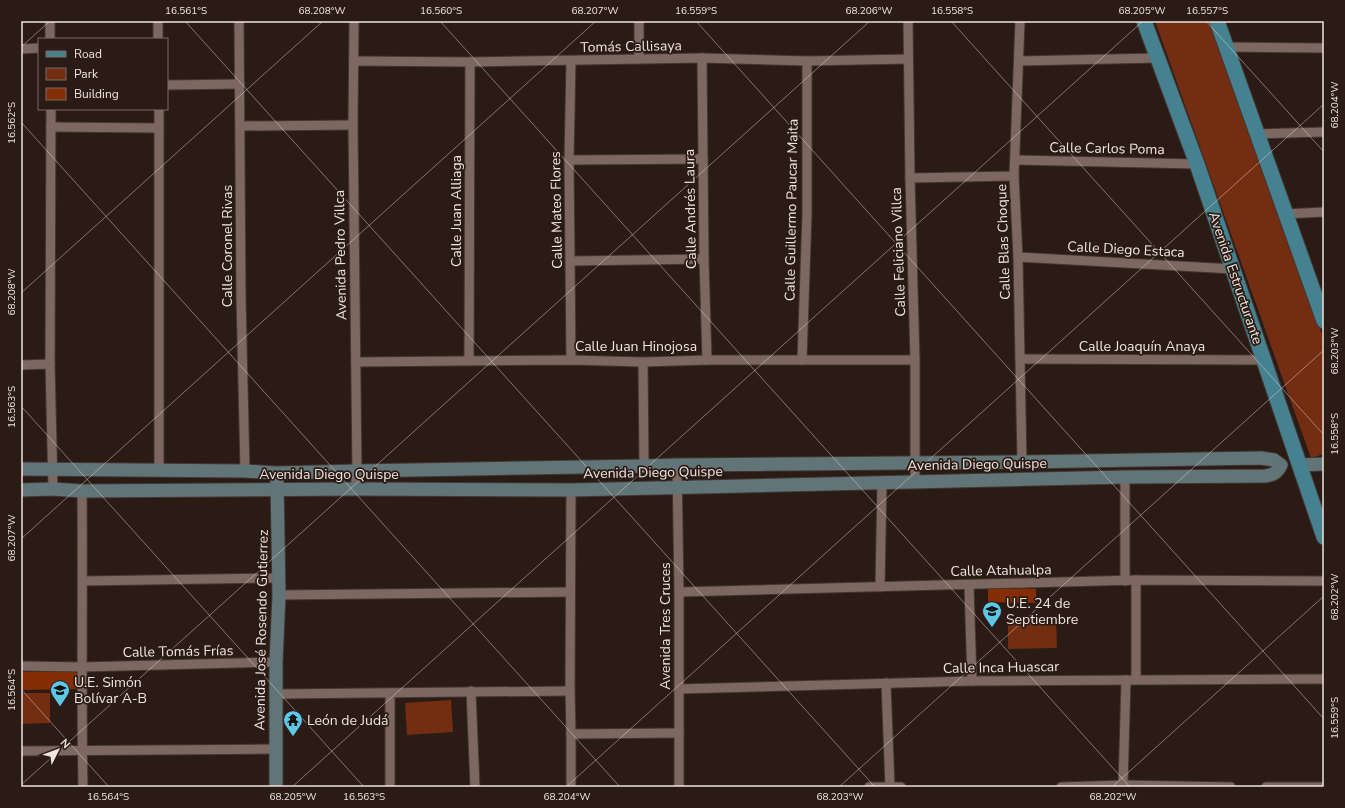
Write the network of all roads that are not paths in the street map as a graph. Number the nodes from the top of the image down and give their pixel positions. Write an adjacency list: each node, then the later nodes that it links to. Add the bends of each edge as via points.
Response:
1 (50, 21): 10 (street)
2 (158, 21): 11 (street)
3 (239, 21): 25 (street, Calle Coronel Rivas)
4 (354, 21): 20 (street, Avenida Pedro Villca)
5 (639, 21): 18 (street)
6 (908, 21): 19 (street, Calle Feliciano Villca)
7 (1020, 21): 23 (street, Calle Blas Choque)
8 (1144, 21): 17 (main road, Avenida Estructurante)
9 (1217, 21): 12 (main road)
10 (50, 38)
11 (158, 38)
12 (1225, 47): 14 (street); 34 (main road)
13 (38, 48): 15 (street)
14 (1324, 48)
15 (21, 49)
16 (702, 58): 18 (street, Tomás Callisaya); 22 (street, Tomás Callisaya); 35 (street, Calle Andrés Laura)
17 (1157, 58): 23 (street); 38 (main road, Avenida Estructurante)
18 (639, 59): 21 (street, Tomás Callisaya)
19 (908, 59): 22 (street, Tomás Callisaya); 40 (street, Calle Feliciano Villca)
20 (354, 61): 24 (street, Tomás Callisaya); 29 (street, Avenida Pedro Villca)
21 (571, 61): 24 (street, Tomás Callisaya); 36 (street, Calle Mateo Flores)
22 (807, 61): 53 (street, Calle Guillermo Paucar Maita, via 807,214)
23 (1019, 61): 37 (street, Calle Blas Choque)
24 (470, 62): 50 (street, Calle Juan Alliaga)
25 (240, 84): 26 (street); 30 (street, Calle Coronel Rivas)
26 (168, 85)
27 (51, 110): 31 (street)
28 (159, 110): 32 (street)
29 (353, 125): 30 (street); 56 (street, Avenida Pedro Villca)
30 (241, 126): 70 (street, Calle Coronel Rivas)
31 (51, 127): 32 (street); 58 (street)
32 (159, 128): 69 (street)
33 (1324, 132): 34 (street)
34 (1257, 134): 42 (main road)
35 (703, 159): 36 (street); 44 (street, Calle Andrés Laura)
36 (569, 160): 45 (street, Calle Mateo Flores)
37 (1015, 160): 38 (street, Calle Carlos Poma); 39 (street, Calle Blas Choque)
38 (1197, 164): 46 (main road, Avenida Estructurante)
39 (1014, 176): 40 (street); 43 (street, Calle Blas Choque)
40 (910, 178): 54 (street, Calle Feliciano Villca)
41 (1324, 212): 42 (street)
42 (1286, 214): 47 (main road)
43 (1018, 257): 46 (street, Calle Diego Estaca); 49 (street, Calle Blas Choque)
44 (704, 259): 45 (street); 52 (street, Calle Andrés Laura)
45 (571, 261): 51 (street, Calle Mateo Flores)
46 (1233, 269): 55 (main road, Avenida Estructurante)
47 (1319, 295): 48 (main road)
48 (1324, 321)
49 (1020, 359): 55 (street, Calle Joaquín Anaya); 60 (street, Calle Blas Choque)
50 (469, 360): 51 (street, Calle Juan Hinojosa); 56 (street, Calle Juan Hinojosa)
51 (572, 360): 57 (street, Calle Juan Hinojosa)
52 (707, 360): 53 (street, Calle Juan Hinojosa); 57 (street, Calle Juan Hinojosa)
53 (802, 360): 54 (street, Calle Juan Hinojosa)
54 (915, 360): 61 (street, Calle Feliciano Villca)
55 (1264, 360): 65 (main road, Avenida Estructurante)
56 (356, 362): 71 (street, Avenida Pedro Villca)
57 (643, 362): 66 (street)
58 (50, 364): 59 (street); 67 (street)
59 (21, 365)
60 (1022, 462): 61 (street, Avenida Diego Quispe); 64 (street, Avenida Diego Quispe, via 1261,458 1274,460)
61 (915, 463): 62 (street, Avenida Diego Quispe); 74 (street, Calle Feliciano Villca)
62 (677, 464): 66 (street, Avenida Diego Quispe); 76 (street, Avenida Tres Cruces)
63 (1324, 464): 65 (street, Avenida Diego Quispe)
64 (1281, 465): 65 (street, Avenida Diego Quispe); 73 (street, Avenida Diego Quispe, via 1272,475 1265,476)
65 (1299, 465): 83 (main road, Avenida Estructurante)
66 (644, 466): 71 (street, Avenida Diego Quispe)
67 (53, 468): 68 (street, Avenida Diego Quispe); 69 (street, Avenida Diego Quispe); 77 (street)
68 (21, 469)
69 (159, 470): 70 (street, Avenida Diego Quispe)
70 (245, 471): 72 (street, Avenida Diego Quispe)
71 (357, 471): 72 (street, Avenida Diego Quispe); 78 (street, Avenida Pedro Villca)
72 (276, 474): 80 (street, Avenida José Rosendo Gutierrez)
73 (1125, 477): 74 (street, Avenida Diego Quispe); 87 (street)
74 (915, 482): 75 (street, Avenida Diego Quispe)
75 (882, 483): 76 (street, Avenida Diego Quispe); 90 (street)
76 (678, 488): 81 (street, Avenida Diego Quispe); 92 (street, Avenida Tres Cruces)
77 (53, 489): 79 (street, Avenida Diego Quispe); 82 (street, Avenida Diego Quispe)
78 (355, 489): 80 (street, Avenida Diego Quispe); 81 (street, Avenida Diego Quispe)
79 (21, 490)
80 (277, 490): 82 (street, Avenida Diego Quispe); 84 (street, Avenida José Rosendo Gutierrez)
81 (571, 490): 91 (street)
82 (82, 491): 86 (street)
83 (1324, 537)
84 (279, 578): 86 (street); 93 (street, Avenida José Rosendo Gutierrez)
85 (1136, 580): 87 (street, Calle Atahualpa); 88 (street, Calle Atahualpa); 97 (street)
86 (83, 581): 96 (street)
87 (1125, 581): 89 (street, Calle Atahualpa)
88 (1324, 581)
89 (969, 585): 90 (street, Calle Atahualpa); 100 (street)
90 (880, 587): 92 (street, Calle Atahualpa)
91 (570, 592): 93 (street); 104 (street)
92 (679, 592): 102 (street, Avenida Tres Cruces)
93 (279, 595): 94 (street, Avenida José Rosendo Gutierrez)
94 (276, 662): 96 (street, Calle Tomás Frías); 106 (street, Avenida José Rosendo Gutierrez)
95 (21, 666): 96 (street, Calle Tomás Frías)
96 (82, 667): 110 (street)
97 (1136, 679): 98 (street, Calle Inca Huascar); 99 (street, Calle Inca Huascar)
98 (1324, 679)
99 (1126, 680): 100 (street, Calle Inca Huascar); 112 (street)
100 (972, 681): 101 (street, Calle Inca Huascar)
101 (886, 683): 102 (street, Calle Inca Huascar); 121 (street)
102 (679, 689): 107 (street, Avenida Tres Cruces)
103 (471, 691): 104 (street); 105 (street); 117 (street)
104 (570, 691): 108 (street)
105 (390, 693): 106 (street); 116 (street)
106 (276, 694): 109 (street, Avenida José Rosendo Gutierrez)
107 (679, 733): 108 (street); 119 (street, Avenida Tres Cruces)
108 (571, 734): 118 (street)
109 (276, 749): 110 (street); 115 (street, Avenida José Rosendo Gutierrez)
110 (82, 750): 111 (street); 114 (street)
111 (21, 751)
112 (1123, 785): 124 (street); 125 (street)
113 (1324, 786): 126 (street)
114 (83, 787)
115 (276, 787)
116 (390, 787)
117 (475, 787)
118 (571, 787)
119 (679, 787)
120 (869, 787): 121 (street)
121 (890, 787): 122 (street)
122 (902, 787)
123 (1061, 787): 124 (street)
124 (1085, 787)
125 (1230, 787)
126 (1266, 787)

